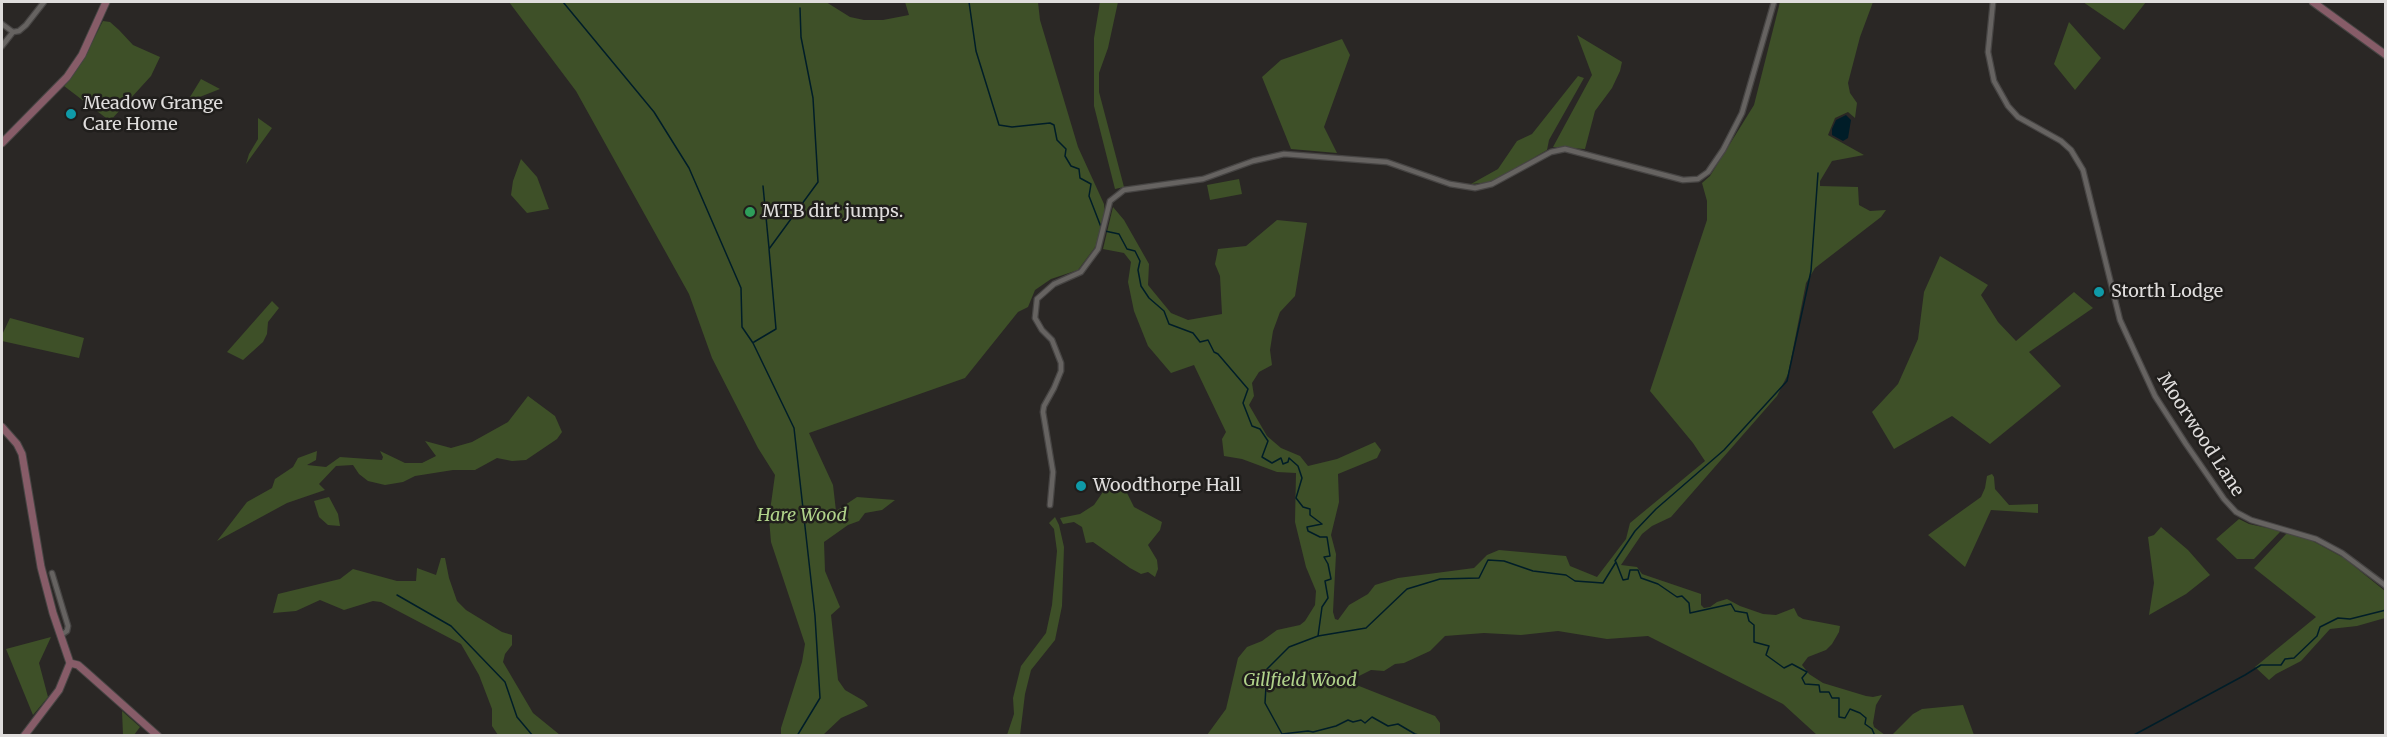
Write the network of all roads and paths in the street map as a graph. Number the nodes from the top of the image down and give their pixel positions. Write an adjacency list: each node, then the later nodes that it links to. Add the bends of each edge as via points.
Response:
1 (44, 2): 7 (street, via 22,29)
2 (106, 2): 10 (main road, via 72,70)
3 (1774, 2): 12 (street, via 1742,113 1723,150 1708,172 1698,179 1683,180 1565,149 1551,152 1492,184 1475,188 1450,184 1387,162 1284,154 1203,179 1124,190 1110,201 1098,249 1089,262 1081,272 1042,292 1034,311 1061,363 1043,412 1053,472)
4 (1993, 2): 14 (street, Moorwood Lane, via 1988,52 1994,81 2018,117 2061,141 2084,170 2120,320 2156,396 2186,444 2236,513 2316,538)
5 (2313, 2): 9 (main road)
6 (2, 24): 7 (street)
7 (13, 32): 8 (street)
8 (2, 46)
9 (2385, 55)
10 (2, 143)
11 (2, 427): 15 (main road, via 22,454 40,567)
12 (1050, 505)
13 (52, 573): 15 (street, via 68,626)
14 (2385, 586)
15 (62, 635): 16 (main road)
16 (70, 663): 17 (main road, via 59,690); 18 (main road, via 78,665)
17 (24, 735)
18 (158, 735)

